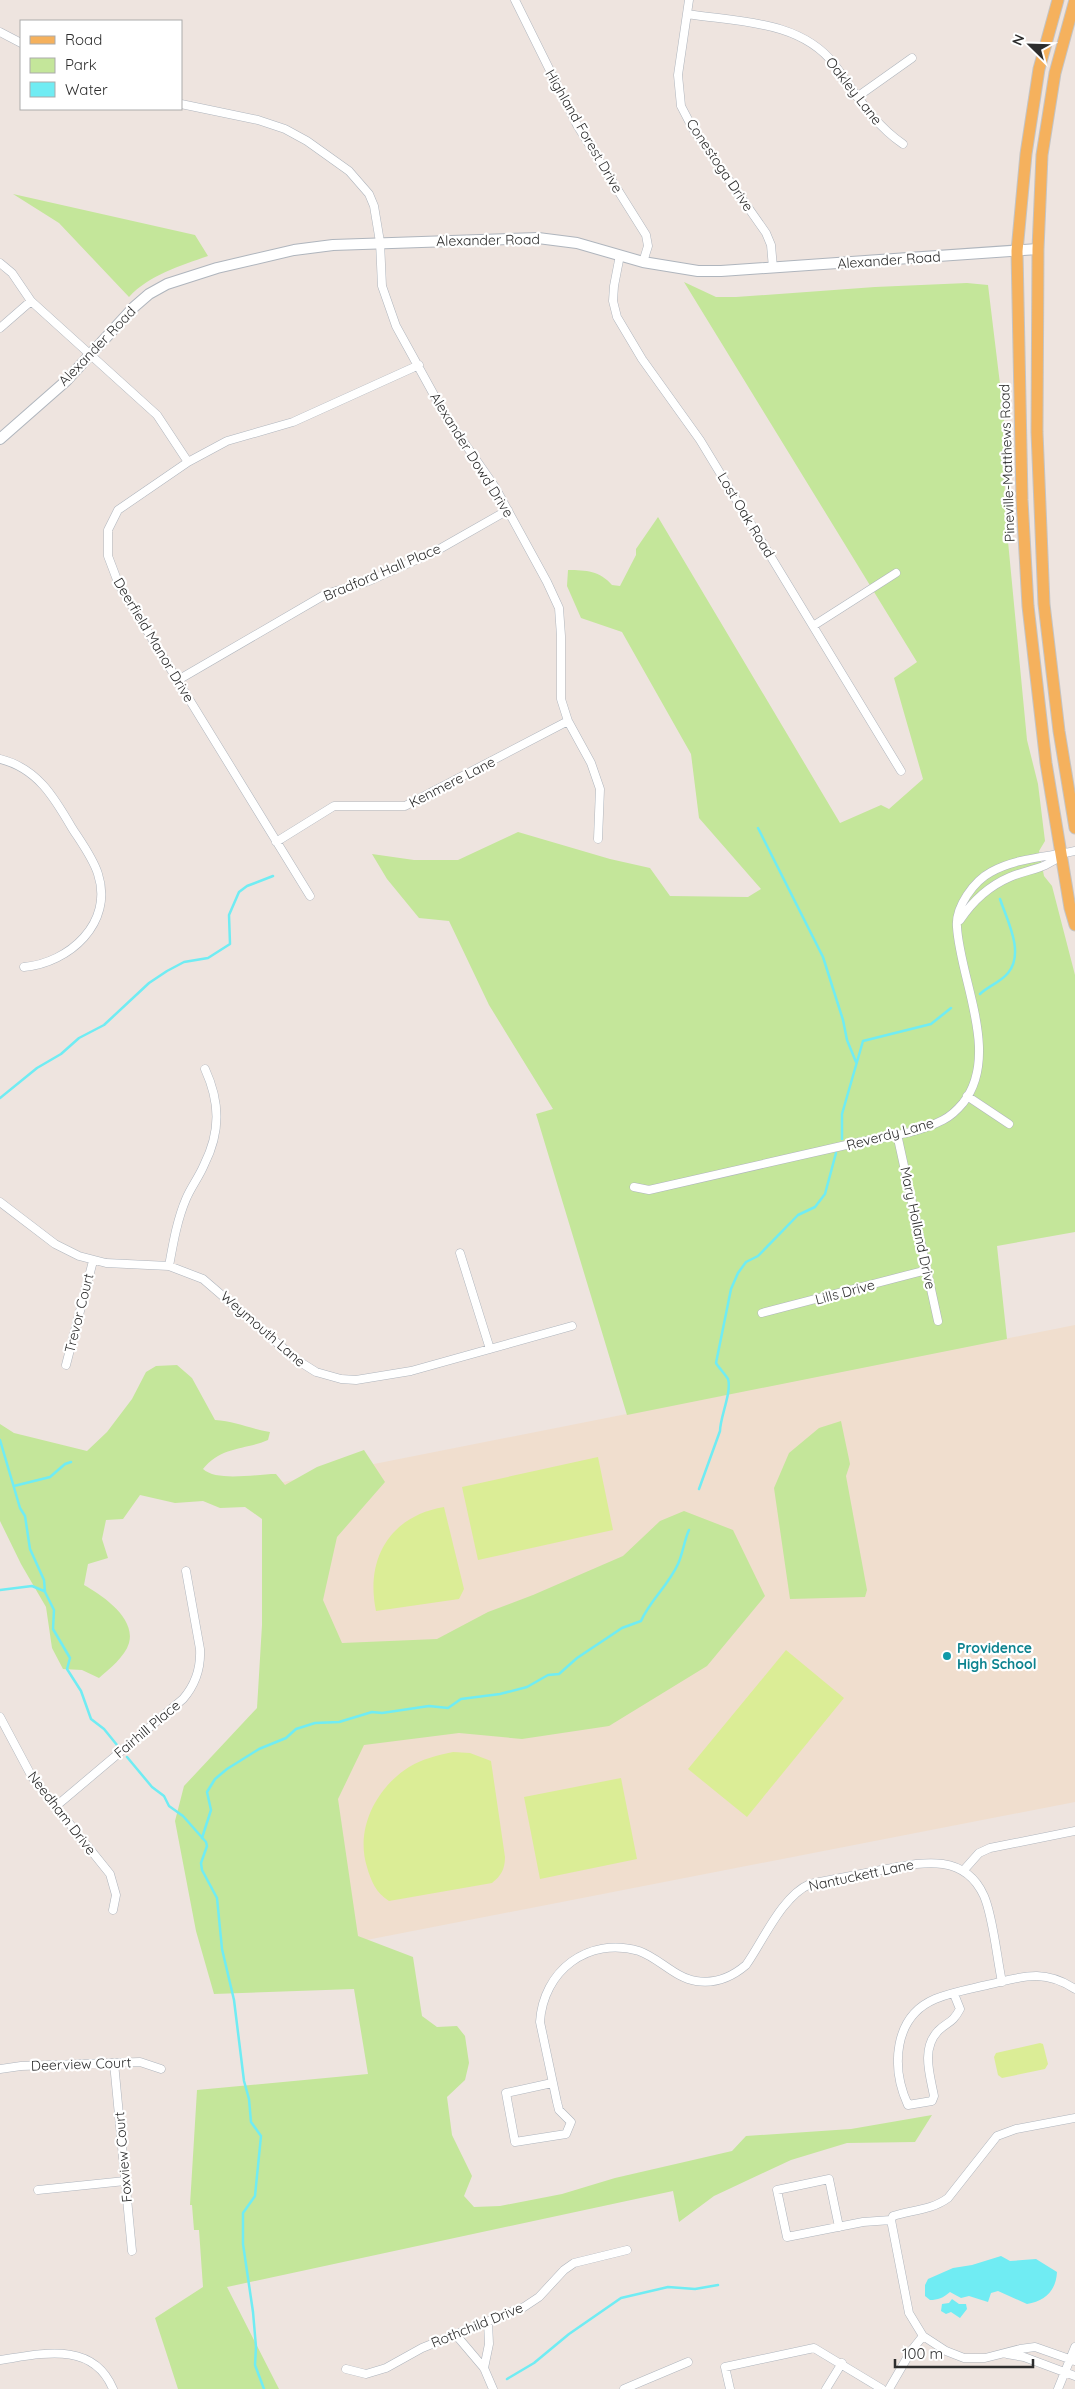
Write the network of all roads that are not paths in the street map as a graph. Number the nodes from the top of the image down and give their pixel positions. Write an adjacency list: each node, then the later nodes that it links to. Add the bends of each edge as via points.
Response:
1 (515, 0): 16 (street, Highland Forest Drive, via 577,125 646,235 648,246)
2 (689, 0): 5 (street, Conestoga Drive)
3 (1058, 0): 14 (main road, Pineville-Matthews Road, via 1039,69 1026,154)
4 (1075, 0): 13 (main road, via 1055,73 1044,146)
5 (687, 14): 9 (street, Oakley Lane, via 797,34 824,53); 18 (street, Conestoga Drive, via 678,75 681,106 693,129 766,233 771,245)
6 (0, 32): 7 (street)
7 (20, 42)
8 (912, 58): 9 (street)
9 (858, 97): 11 (street, Oakley Lane, via 879,125)
10 (182, 104): 12 (street, Alexander Dowd Drive, via 272,124 335,160 369,194)
11 (904, 144)
12 (380, 242): 15 (street, Alexander Road, via 538,238 577,243); 21 (street, Alexander Road, via 294,250 217,268 167,284 134,307); 22 (street, Alexander Dowd Drive, via 382,286 396,326)
13 (1038, 249): 14 (street, Alexander Road); 32 (main road, via 1037,432 1044,595 1059,731)
14 (1017, 252): 18 (street, Alexander Road); 36 (main road, Pineville-Matthews Road, via 1022,500 1028,606 1046,763)
15 (620, 255): 16 (street, Alexander Road); 27 (street, Lost Oak Road, via 613,301 617,316 642,359 700,440)
16 (643, 262): 18 (street, Alexander Road, via 698,271)
17 (0, 263): 19 (street, via 12,273)
18 (773, 268)
19 (31, 300): 20 (street); 21 (street)
20 (0, 328)
21 (90, 356): 23 (street, Alexander Road); 24 (street, via 157,415)
22 (419, 365): 24 (street, Deerfield Manor Drive, via 293,422 227,441); 25 (street, Alexander Dowd Drive, via 445,415)
23 (0, 439)
24 (188, 462): 28 (street, Deerfield Manor Drive, via 118,510 108,530 108,556 119,585)
25 (508, 510): 28 (street, Bradford Hall Place, via 436,551 369,580 326,594); 29 (street, Alexander Dowd Drive, via 559,608 561,699)
26 (896, 573): 27 (street)
27 (813, 626): 31 (street, Lost Oak Road)
28 (178, 680): 34 (street, Deerfield Manor Drive)
29 (568, 721): 33 (street, Alexander Dowd Drive, via 591,763 600,790); 34 (street, Kenmere Lane, via 405,806 334,806)
30 (0, 759): 40 (street, via 29,772 47,789 93,862 101,886 97,918 83,939 70,951 51,961)
31 (901, 770)
32 (1075, 828)
33 (598, 839)
34 (276, 842): 37 (street, Deerfield Manor Drive)
35 (1075, 851): 36 (street, Reverdy Lane)
36 (1063, 854): 38 (main road, Pineville-Matthews Road); 39 (street, Reverdy Lane, via 1050,864 1010,877 991,888 971,904); 39 (street, Reverdy Lane, via 1046,855 991,872 964,898)
37 (310, 896)
38 (1075, 925)
39 (956, 926): 42 (street, Reverdy Lane, via 975,1016 978,1053 974,1082)
40 (24, 967)
41 (205, 1069): 49 (street, via 216,1102 214,1137 204,1166 181,1212)
42 (967, 1096): 43 (street); 44 (street, Reverdy Lane, via 944,1120)
43 (1009, 1124)
44 (897, 1134): 45 (street, Reverdy Lane, via 649,1190); 50 (street, Mary Holland Drive)
45 (634, 1188)
46 (0, 1202): 48 (street, Weymouth Lane, via 62,1249)
47 (460, 1253): 54 (street)
48 (93, 1261): 49 (street, Weymouth Lane); 55 (street, Trevor Court)
49 (170, 1266): 54 (street, Weymouth Lane, via 212,1285 297,1360 323,1375 356,1380 379,1377)
50 (927, 1270): 51 (street, Lills Drive); 52 (street, Mary Holland Drive)
51 (762, 1313)
52 (938, 1321)
53 (572, 1326): 54 (street, Weymouth Lane)
54 (490, 1349)
55 (66, 1365)
56 (186, 1571): 58 (street, Fairhill Place, via 200,1649 195,1682 183,1699)
57 (0, 1717): 58 (street, Needham Drive, via 29,1771)
58 (56, 1808): 61 (street, Needham Drive, via 110,1874 116,1895)
59 (1075, 1831): 60 (street, via 990,1848 979,1853)
60 (963, 1871): 62 (street, via 978,1886 987,1903); 68 (street, Nantuckett Lane, via 925,1862 810,1884 787,1902 746,1965 716,1981 688,1979 648,1955 631,1950 602,1949 582,1955 559,1972 541,2009 540,2032)
61 (113, 1910)
62 (1002, 1982): 63 (street, via 1050,1976); 64 (street)
63 (1075, 1989)
64 (954, 1994): 64 (street, via 921,2007 904,2028 897,2062 908,2105 932,2101 928,2051 938,2031 953,2022 960,2009)
65 (114, 2063): 66 (street, Deerview Court); 67 (street, Deerview Court, via 140,2062); 70 (street, Foxview Court)
66 (0, 2069)
67 (161, 2069)
68 (552, 2084): 68 (street, Nantuckett Lane, via 560,2110 571,2122 566,2134 515,2142 506,2093)
69 (1075, 2118): 72 (street, via 1016,2129 997,2136 948,2198 940,2204 894,2216)
70 (126, 2181): 71 (street); 75 (street, Foxview Court)
71 (38, 2190)
72 (891, 2220): 73 (street); 78 (street, via 909,2313)
73 (839, 2227): 73 (street, via 787,2237 777,2190 829,2179)
74 (627, 2250): 76 (street, Rothchild Drive, via 574,2263 524,2308)
75 (132, 2251)
76 (488, 2322): 77 (street, Rothchild Drive); 85 (street)
77 (456, 2335): 85 (street); 86 (street, Rothchild Drive, via 376,2372 366,2374)
78 (923, 2336): 80 (street, via 946,2352 964,2358); 96 (street)
79 (1075, 2347): 82 (street)
80 (1005, 2354): 82 (street, via 1035,2347); 87 (street, via 1024,2357)
81 (0, 2360): 90 (street, via 49,2353 76,2355 100,2370)
82 (1072, 2360): 87 (street)
83 (688, 2362): 89 (street)
84 (842, 2363): 93 (street, via 814,2348 725,2366); 94 (street); 95 (street)
85 (484, 2368): 91 (street)
86 (346, 2369)
87 (1064, 2372): 88 (street); 97 (street)
88 (1075, 2376)
89 (636, 2387): 92 (street)
90 (113, 2389)
91 (492, 2389)
92 (624, 2389)
93 (730, 2389)
94 (826, 2389)
95 (882, 2389)
96 (889, 2389)
97 (1058, 2389)

